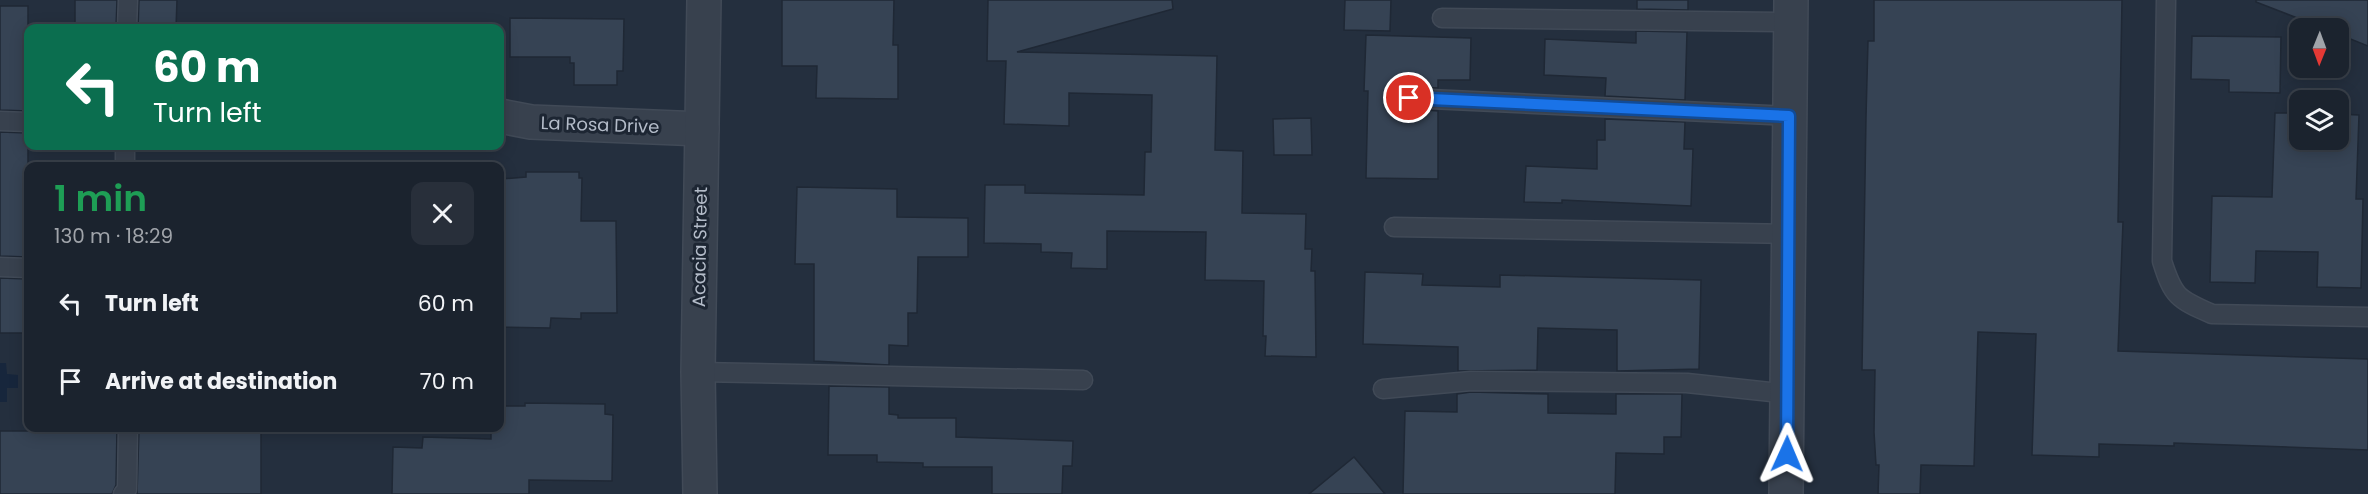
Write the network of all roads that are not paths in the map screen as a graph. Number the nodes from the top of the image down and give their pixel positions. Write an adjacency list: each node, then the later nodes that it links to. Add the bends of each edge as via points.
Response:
1 (128, 0): 6 (lane)
2 (704, 0): 12 (street, Acacia Street)
3 (2166, 0): 17 (lane, via 2162,261 2171,289 2190,305 2212,314)
4 (1790, 11): 5 (lane); 8 (street)
5 (1442, 18)
6 (127, 24)
7 (1409, 98): 8 (lane)
8 (1789, 116): 14 (street)
9 (504, 117): 12 (street, La Rosa Drive, via 531,122)
10 (0, 122): 11 (lane)
11 (24, 122)
12 (702, 129): 18 (street, Acacia Street)
13 (1394, 227): 14 (lane)
14 (1788, 234): 21 (street)
15 (0, 267): 16 (lane)
16 (24, 268)
17 (2368, 317)
18 (698, 372): 19 (lane); 24 (street, Acacia Street)
19 (1083, 380)
20 (1383, 388): 21 (lane, via 1470,381 1687,383)
21 (1789, 394): 25 (street)
22 (128, 432): 23 (lane, via 127,489)
23 (123, 494)
24 (700, 494)
25 (1786, 494)

